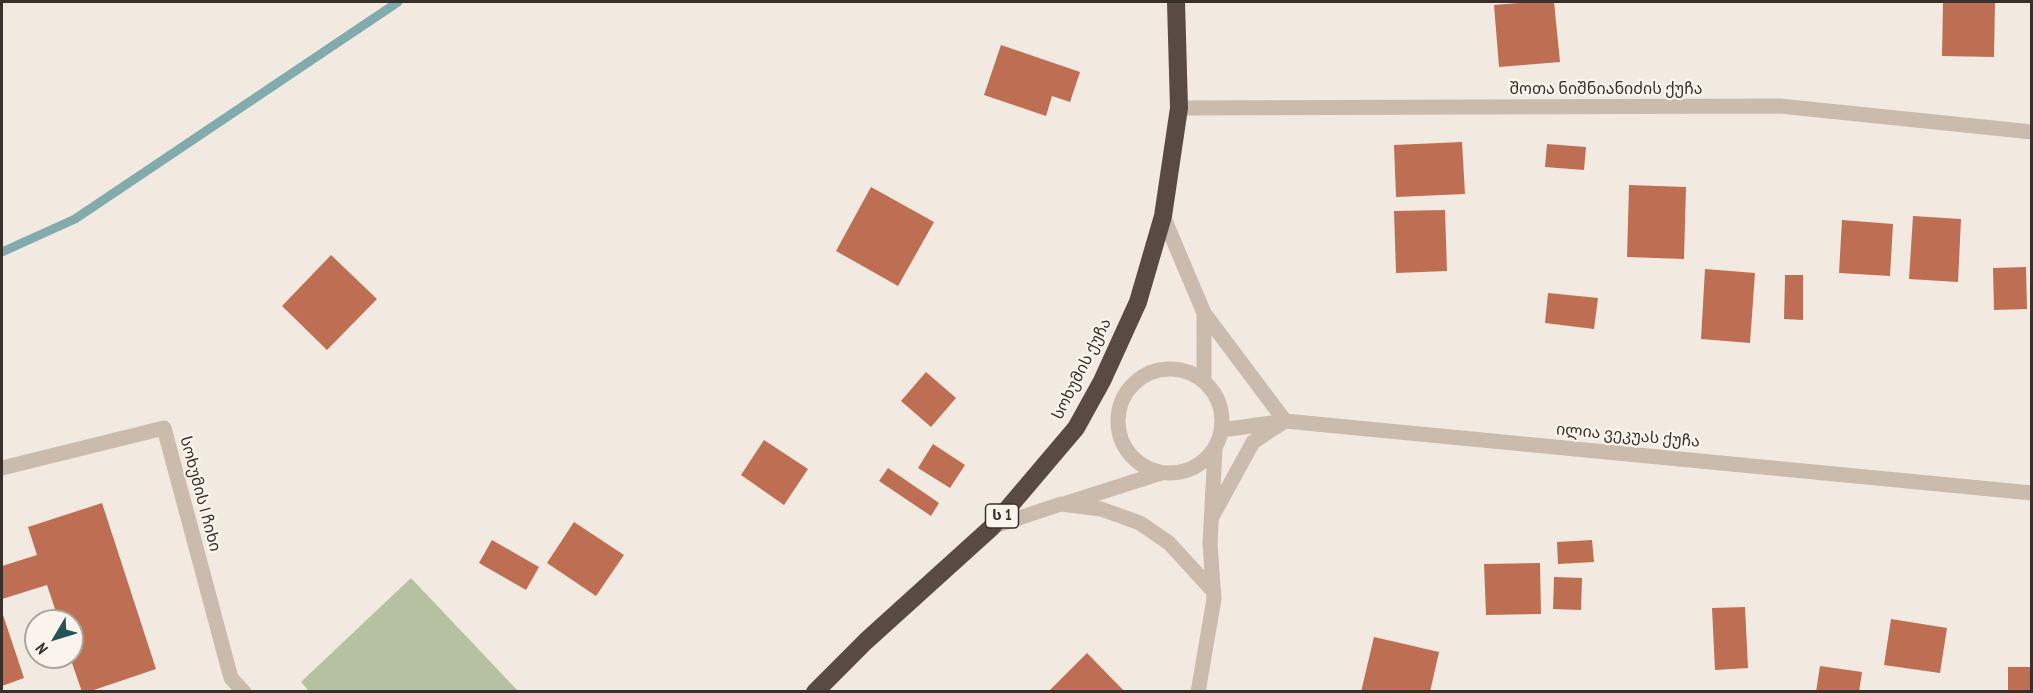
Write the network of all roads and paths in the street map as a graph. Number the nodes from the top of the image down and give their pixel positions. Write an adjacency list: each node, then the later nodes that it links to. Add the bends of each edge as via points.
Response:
1 (1176, 2): 2 (highway, სოხუმის ქუჩა / ს 1)
2 (1179, 108): 3 (street, შოთა ნიშნიანიძის ქუჩა, via 1780,106); 4 (highway, სოხუმის ქუჩა / ს 1)
3 (2031, 132)
4 (1163, 216): 5 (street); 6 (highway, სოხუმის ქუჩა / ს 1, via 1138,302)
5 (1204, 313): 7 (street); 9 (street)
6 (1102, 381): 8 (street); 17 (highway, სოხუმის ქუჩა / ს 1, via 1076,428)
7 (1204, 381): 8 (street, via 1180,370 1153,371); 10 (street, via 1219,403)
8 (1125, 393): 13 (street, via 1117,425 1121,442 1131,457)
9 (1285, 422): 10 (street, ილია ვეკუას ქუჩა); 14 (street, ილია ვეკუას ქუჩა); 16 (street, via 1253,442)
10 (1222, 430): 11 (street)
11 (1215, 449): 13 (street, via 1191,469); 16 (street)
12 (2, 468): 19 (street, სოხუმის I ჩიხი, via 164,428 231,678)
13 (1161, 473): 15 (street)
14 (2031, 493)
15 (1061, 504): 17 (street); 18 (street, via 1101,509 1140,523 1169,543)
16 (1212, 517): 18 (street)
17 (992, 527): 20 (highway, სოხუმის ქუჩა / ს 1)
18 (1214, 592): 21 (street)
19 (244, 692)
20 (815, 692)
21 (1198, 692)

